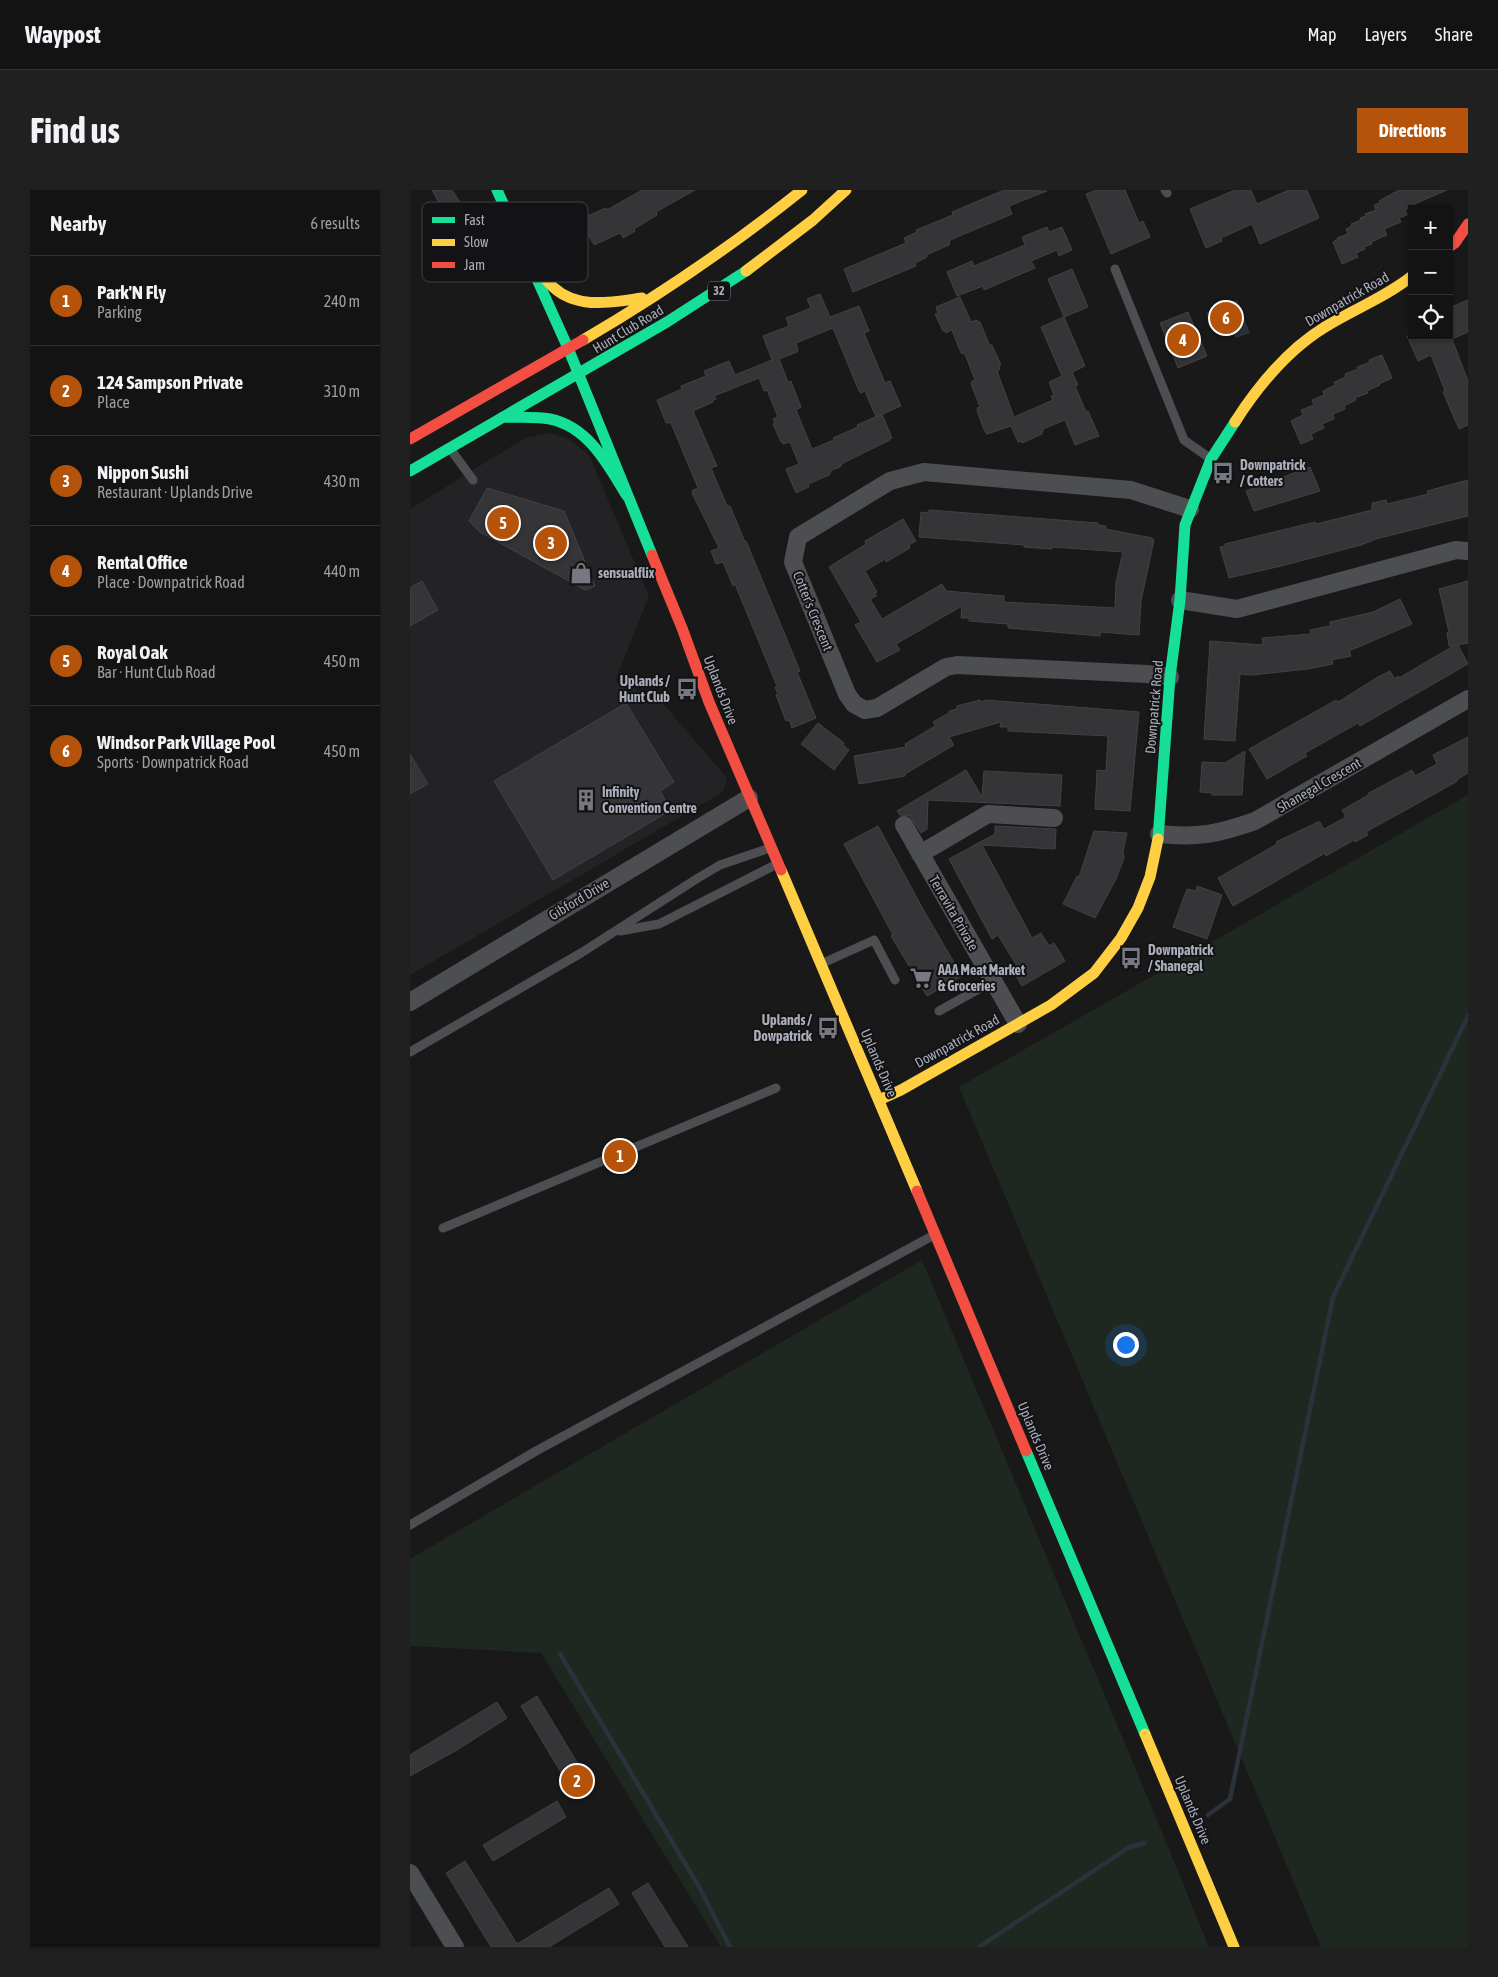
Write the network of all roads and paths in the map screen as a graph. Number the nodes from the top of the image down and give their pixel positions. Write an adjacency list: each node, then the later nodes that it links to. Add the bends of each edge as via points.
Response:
1 (497, 190): 4 (main road, Uplands Drive)
2 (802, 190): 11 (main road, Hunt Club Road / 32, via 754,230)
3 (846, 190): 13 (main road, Hunt Club Road / 32, via 785,244 715,294)
4 (503, 202)
5 (1468, 224): 6 (main road)
6 (1453, 244)
7 (1115, 269): 17 (lane, via 1184,440)
8 (1408, 279): 17 (main road, Downpatrick Road, via 1301,344 1252,396)
9 (539, 282): 12 (main road, Uplands Drive)
10 (550, 282): 11 (main road, via 572,299 592,304)
11 (653, 297): 12 (main road, Hunt Club Road / 32)
12 (568, 348): 13 (main road, Uplands Drive); 15 (main road, Hunt Club Road / 32)
13 (579, 374): 14 (main road, Hunt Club Road / 32); 20 (main road, Uplands Drive)
14 (503, 417): 16 (main road, Hunt Club Road / 32); 20 (main road, via 553,420 572,427 591,441)
15 (410, 439)
16 (450, 448): 18 (main road, Hunt Club Road / 32); 19 (lane)
17 (1211, 459): 21 (main road, Downpatrick Road)
18 (410, 472)
19 (473, 480)
20 (627, 496): 26 (main road, Uplands Drive)
21 (1190, 509): 23 (main road, Downpatrick Road, via 1185,525); 24 (street, Cotter's Crescent, via 1131,490 924,472 890,481 814,525 798,536 793,562 847,694 854,704 865,710 877,708 946,667 957,665)
22 (1468, 551): 23 (street, via 1456,550 1237,609)
23 (1180, 600): 24 (main road, Downpatrick Road)
24 (1170, 677): 29 (main road, Downpatrick Road)
25 (1468, 699): 29 (street, Shanegal Crescent, via 1255,822 1223,832 1187,837)
26 (749, 798): 30 (main road, Uplands Drive); 37 (street, Gibford Drive)
27 (1054, 818): 31 (street, via 988,814)
28 (904, 825): 31 (street, Terravita Private)
29 (1160, 834): 39 (main road, Downpatrick Road, via 1150,877 1138,908 1108,956 1075,988)
30 (770, 848): 32 (main road, Uplands Drive); 33 (lane, via 720,866)
31 (920, 854): 36 (street, Terravita Private)
32 (777, 864): 33 (lane, via 660,924); 34 (main road, Uplands Drive)
33 (615, 932): 40 (lane)
34 (820, 964): 35 (lane, via 874,940); 42 (main road, Uplands Drive)
35 (895, 980)
36 (993, 981): 38 (lane); 39 (street, Terravita Private)
37 (410, 1002)
38 (939, 1011)
39 (1018, 1024): 42 (main road, Downpatrick Road)
40 (410, 1052)
41 (776, 1088): 43 (lane)
42 (879, 1100): 44 (main road, Uplands Drive)
43 (443, 1228)
44 (934, 1235): 45 (lane, via 536,1450); 48 (main road, Uplands Drive)
45 (410, 1525)
46 (410, 1873): 47 (street)
47 (455, 1947)
48 (1234, 1947)

